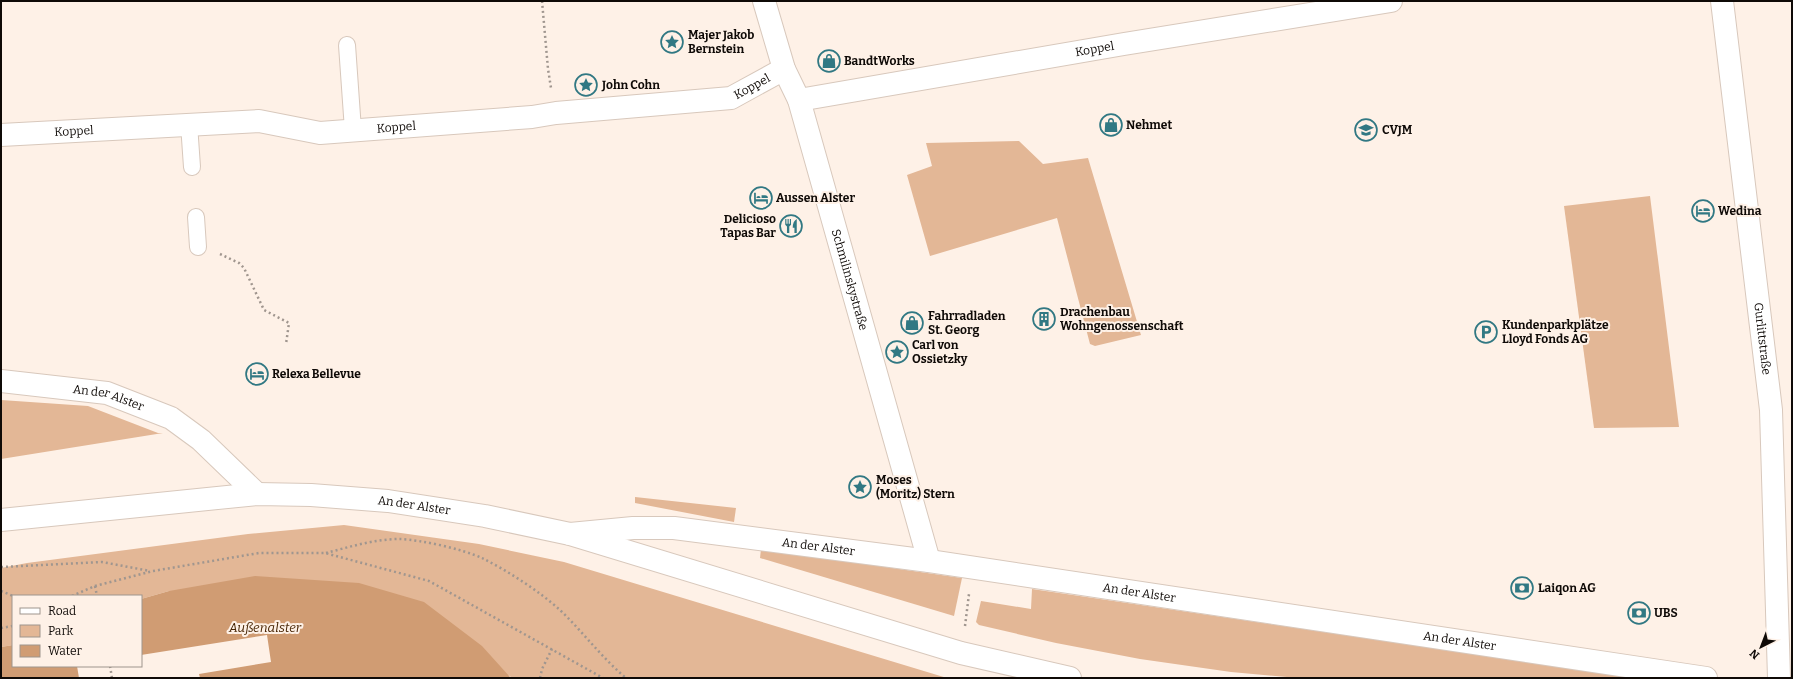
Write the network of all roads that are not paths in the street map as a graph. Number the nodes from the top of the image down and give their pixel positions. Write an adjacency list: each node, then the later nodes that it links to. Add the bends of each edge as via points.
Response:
1 (764, 1): 5 (street, Schmilinskystraße)
2 (1391, 1): 6 (street, Koppel)
3 (1722, 1): 20 (street, Gurlittstraße, via 1771,410)
4 (347, 45): 8 (lane)
5 (784, 69): 6 (street, Schmilinskystraße); 8 (street, Koppel, via 731,98 532,117)
6 (799, 100): 17 (street, Schmilinskystraße)
7 (189, 124): 8 (street, Koppel, via 259,121 320,133); 9 (street, Koppel); 10 (lane)
8 (353, 130)
9 (1, 135)
10 (192, 167)
11 (196, 218): 12 (lane)
12 (198, 247)
13 (1, 382): 14 (street, An der Alster, via 107,393 171,418 201,440)
14 (257, 494): 15 (street, An der Alster); 16 (street, An der Alster, via 388,501 485,516)
15 (1, 520)
16 (570, 534): 17 (street, An der Alster, via 634,528 674,528); 18 (street, An der Alster, via 961,653)
17 (929, 561): 19 (street, An der Alster)
18 (1070, 678)
19 (1706, 678)
20 (1779, 678)

